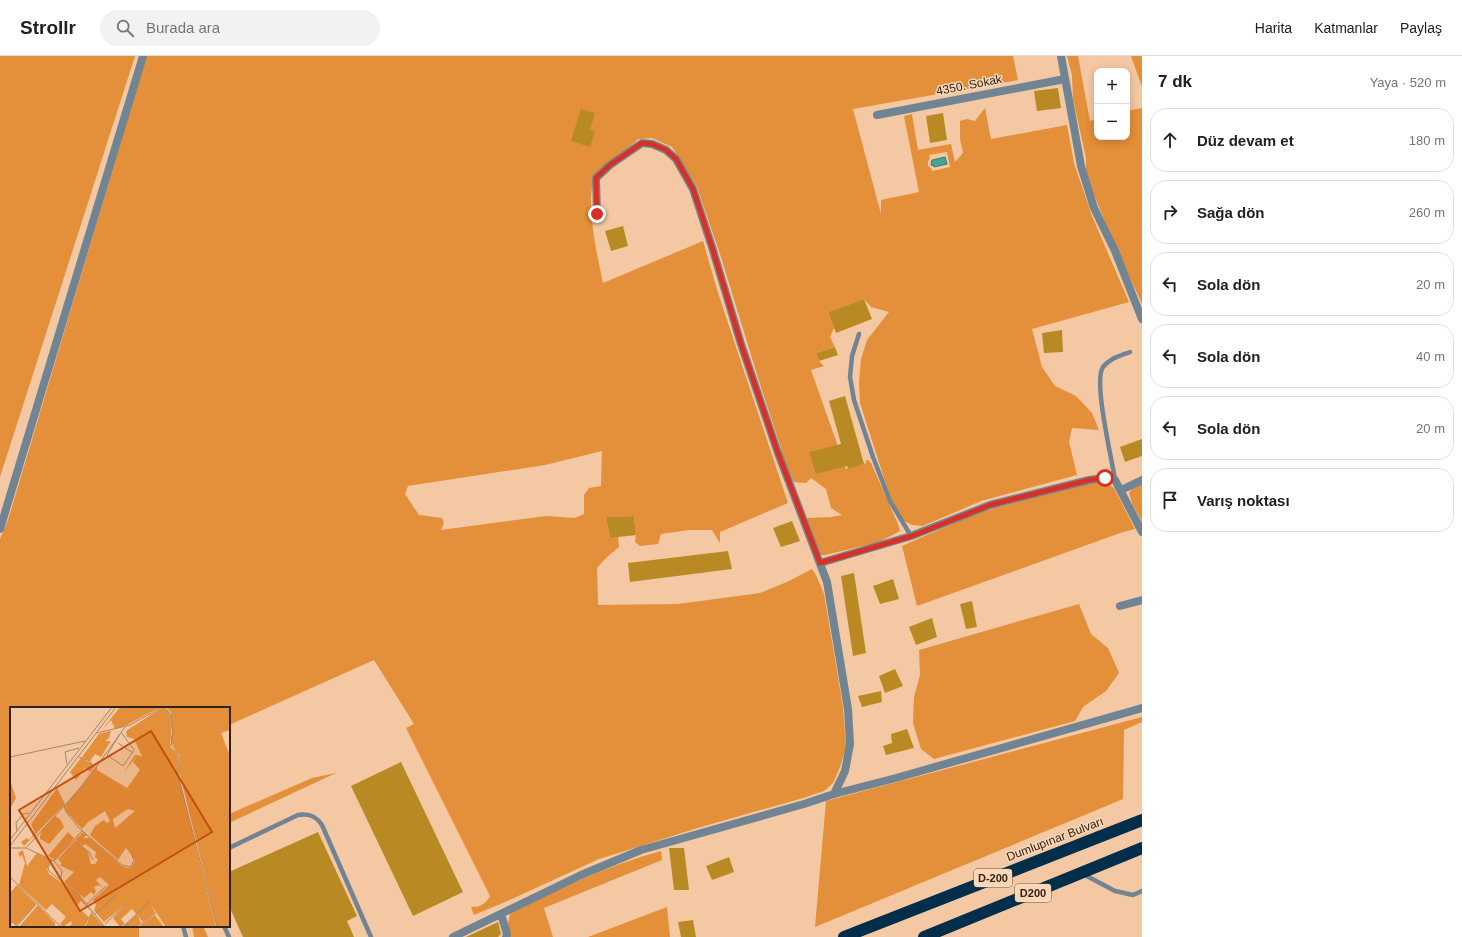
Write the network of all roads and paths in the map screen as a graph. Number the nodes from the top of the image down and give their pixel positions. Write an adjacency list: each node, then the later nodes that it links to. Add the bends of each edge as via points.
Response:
1 (143, 56): 12 (street)
2 (1061, 56): 3 (street)
3 (1065, 79): 4 (street, 4350. Sokak); 6 (street, via 1081,166 1094,208 1115,251)
4 (877, 115)
5 (597, 214): 15 (street, via 596,178 642,143 666,150 676,159 693,189 778,453)
6 (1142, 319)
7 (859, 334): 14 (lane, via 852,356 850,377 854,400 890,501)
8 (1130, 352): 9 (lane, via 1110,359 1102,368 1100,381)
9 (1115, 480): 11 (street); 14 (street, via 1089,480 990,505)
10 (1142, 480): 11 (street)
11 (1121, 490): 13 (street)
12 (0, 529)
13 (1142, 532)
14 (912, 536): 15 (street)
15 (820, 563): 19 (street, via 832,604 848,709 850,744 845,771)
16 (1142, 600): 17 (street)
17 (1120, 606)
18 (1142, 708): 19 (street)
19 (834, 794): 25 (street, via 641,850 581,875)
20 (1142, 820): 33 (highway, Dumlupınar Bulvarı / D-200)
21 (230, 848): 30 (lane, via 298,815 311,815 318,819)
22 (1142, 848): 23 (highway, D200)
23 (1081, 873): 24 (lane, via 1115,891 1133,894); 34 (highway, D200)
24 (1142, 891)
25 (501, 914): 31 (street); 32 (street)
26 (183, 927): 28 (lane)
27 (224, 927): 29 (lane)
28 (186, 937)
29 (229, 937)
30 (371, 937)
31 (453, 937)
32 (506, 937)
33 (844, 937)
34 (924, 937)

